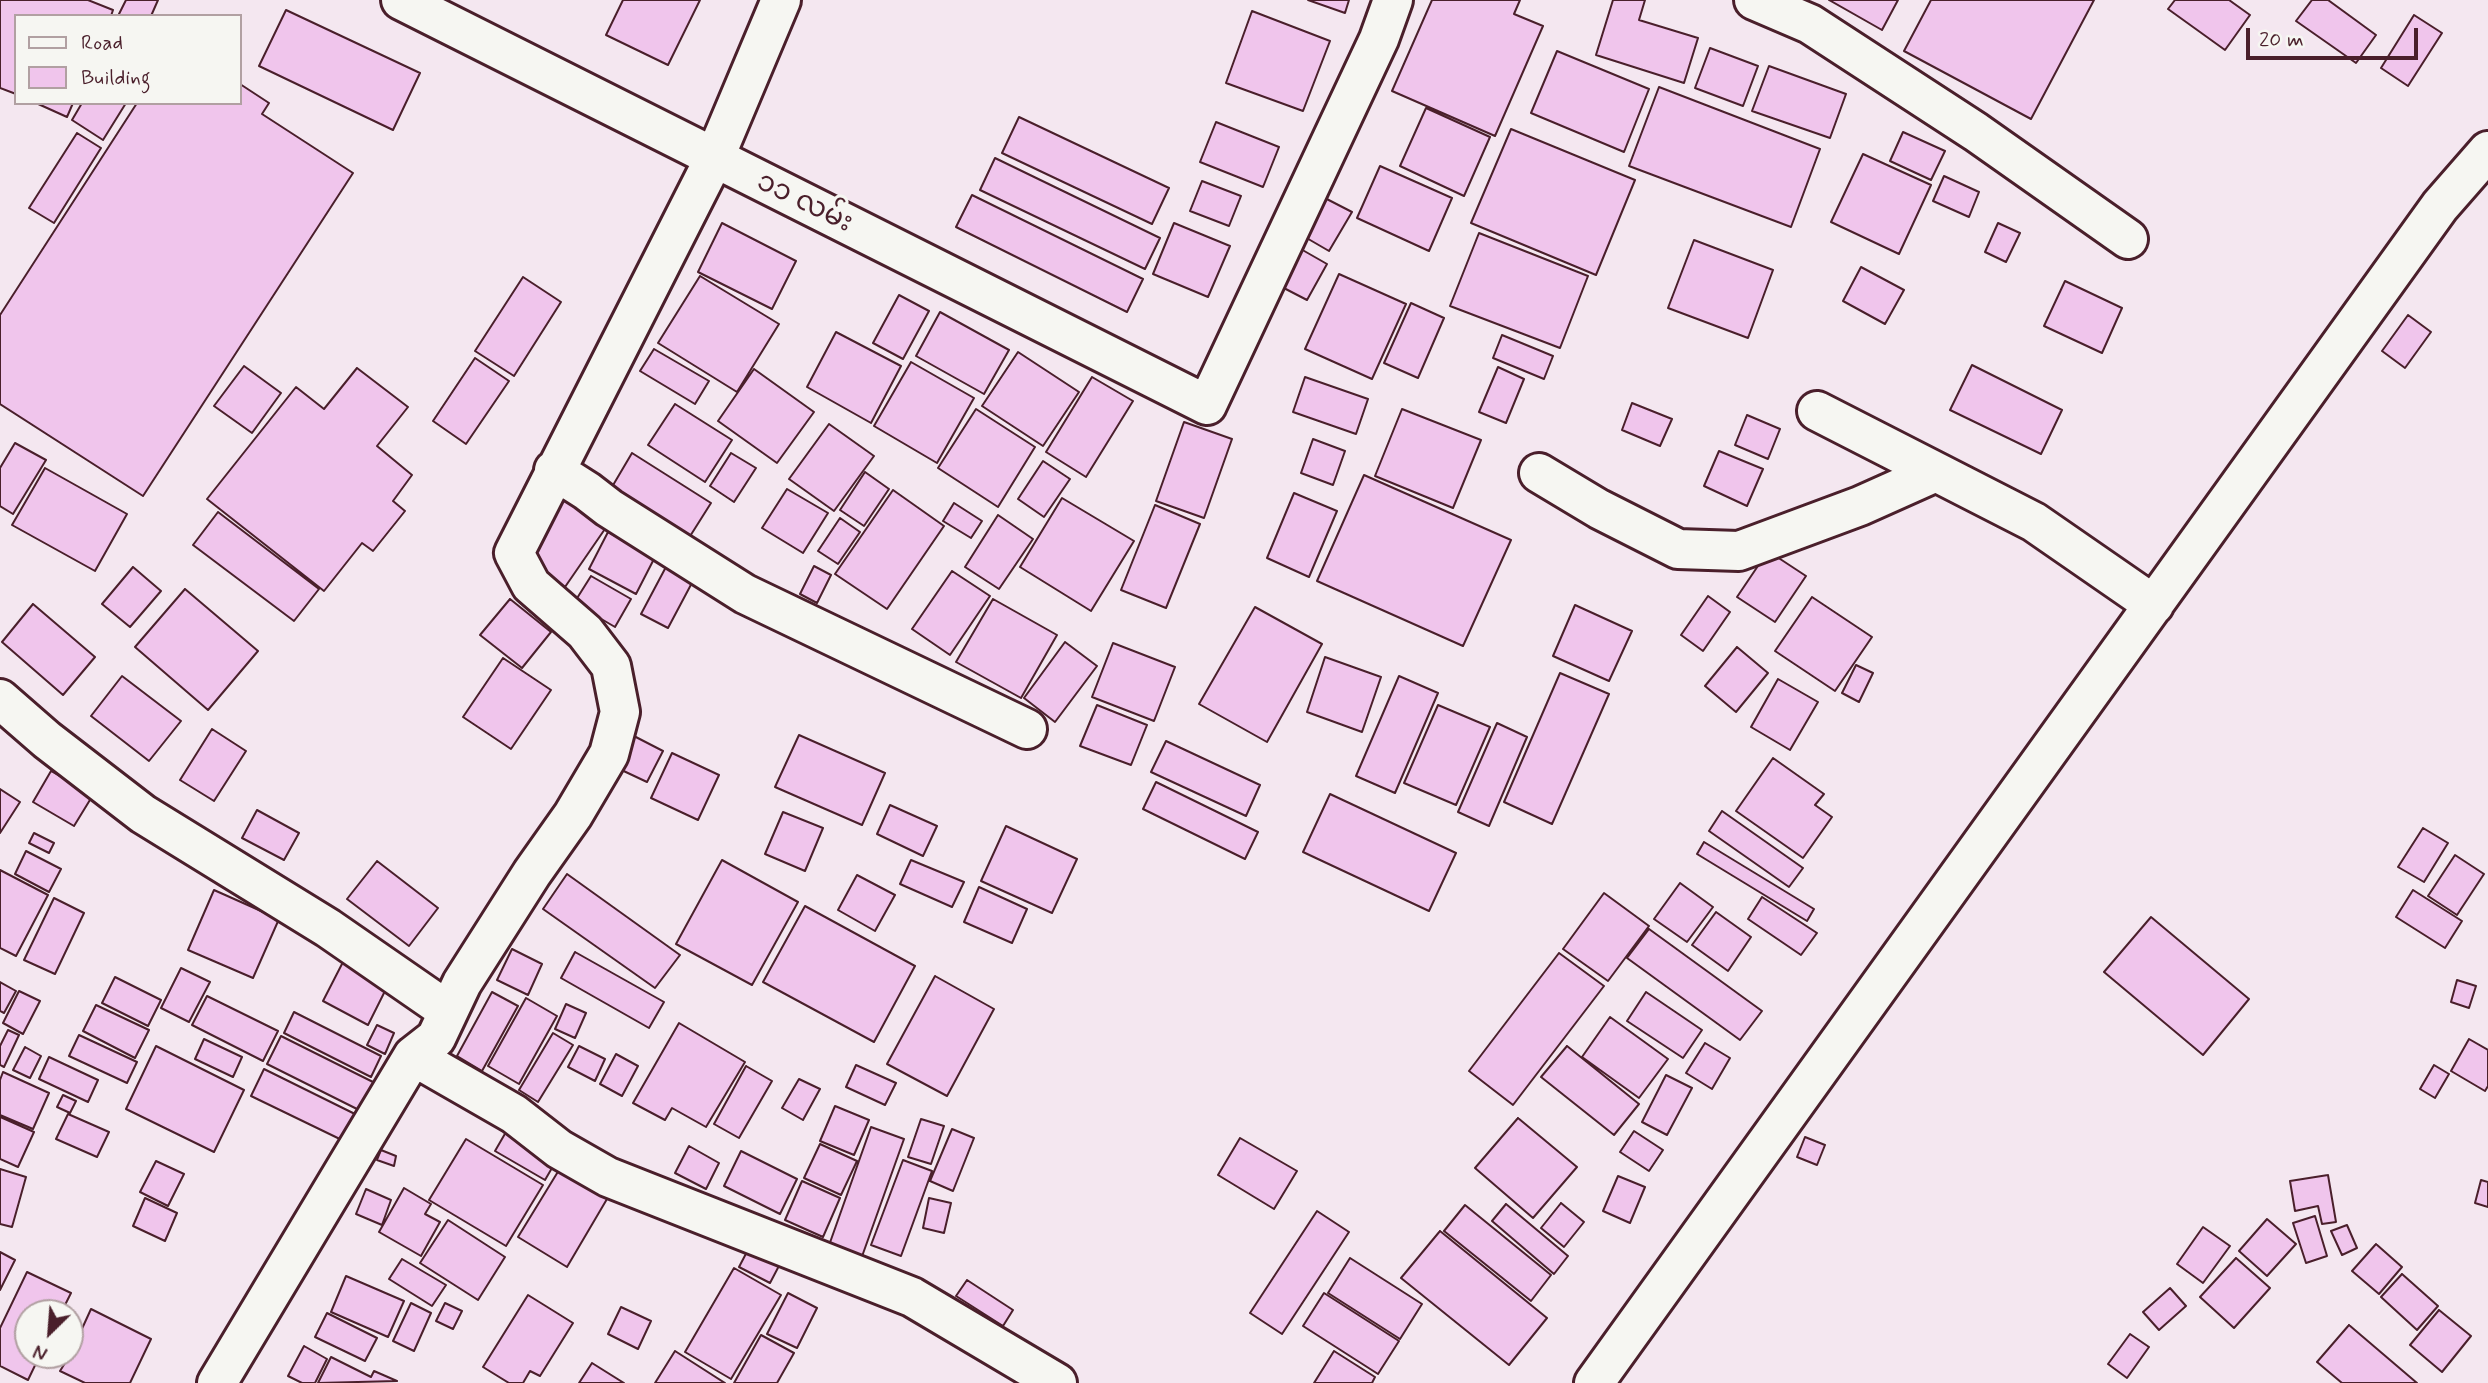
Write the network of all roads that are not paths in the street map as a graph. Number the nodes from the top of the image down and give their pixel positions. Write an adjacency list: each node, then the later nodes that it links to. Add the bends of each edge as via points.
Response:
1 (401, 0): 6 (street, ၁၁ လမ်း)
2 (781, 0): 6 (street)
3 (1394, 0): 6 (street, ၁၁ လမ်း, via 1207,405)
4 (1754, 0): 7 (street, via 1810,24)
5 (2488, 151): 12 (street, via 2440,206)
6 (714, 159): 9 (street)
7 (2129, 239)
8 (1817, 411): 10 (street)
9 (554, 470): 14 (street, via 745,594); 15 (street, via 514,553 531,585 585,632 611,666 620,712 609,754)
10 (1936, 472): 11 (street, via 1739,551 1678,549); 12 (street, via 2034,522)
11 (1539, 473)
12 (2154, 605): 19 (street)
13 (0, 699): 15 (street, via 143,814 328,928)
14 (1027, 729)
15 (447, 1011): 16 (street, via 436,1038)
16 (413, 1056): 17 (street); 18 (street, via 514,1114 559,1149 608,1177 912,1297)
17 (217, 1383)
18 (1057, 1383)
19 (1594, 1383)

